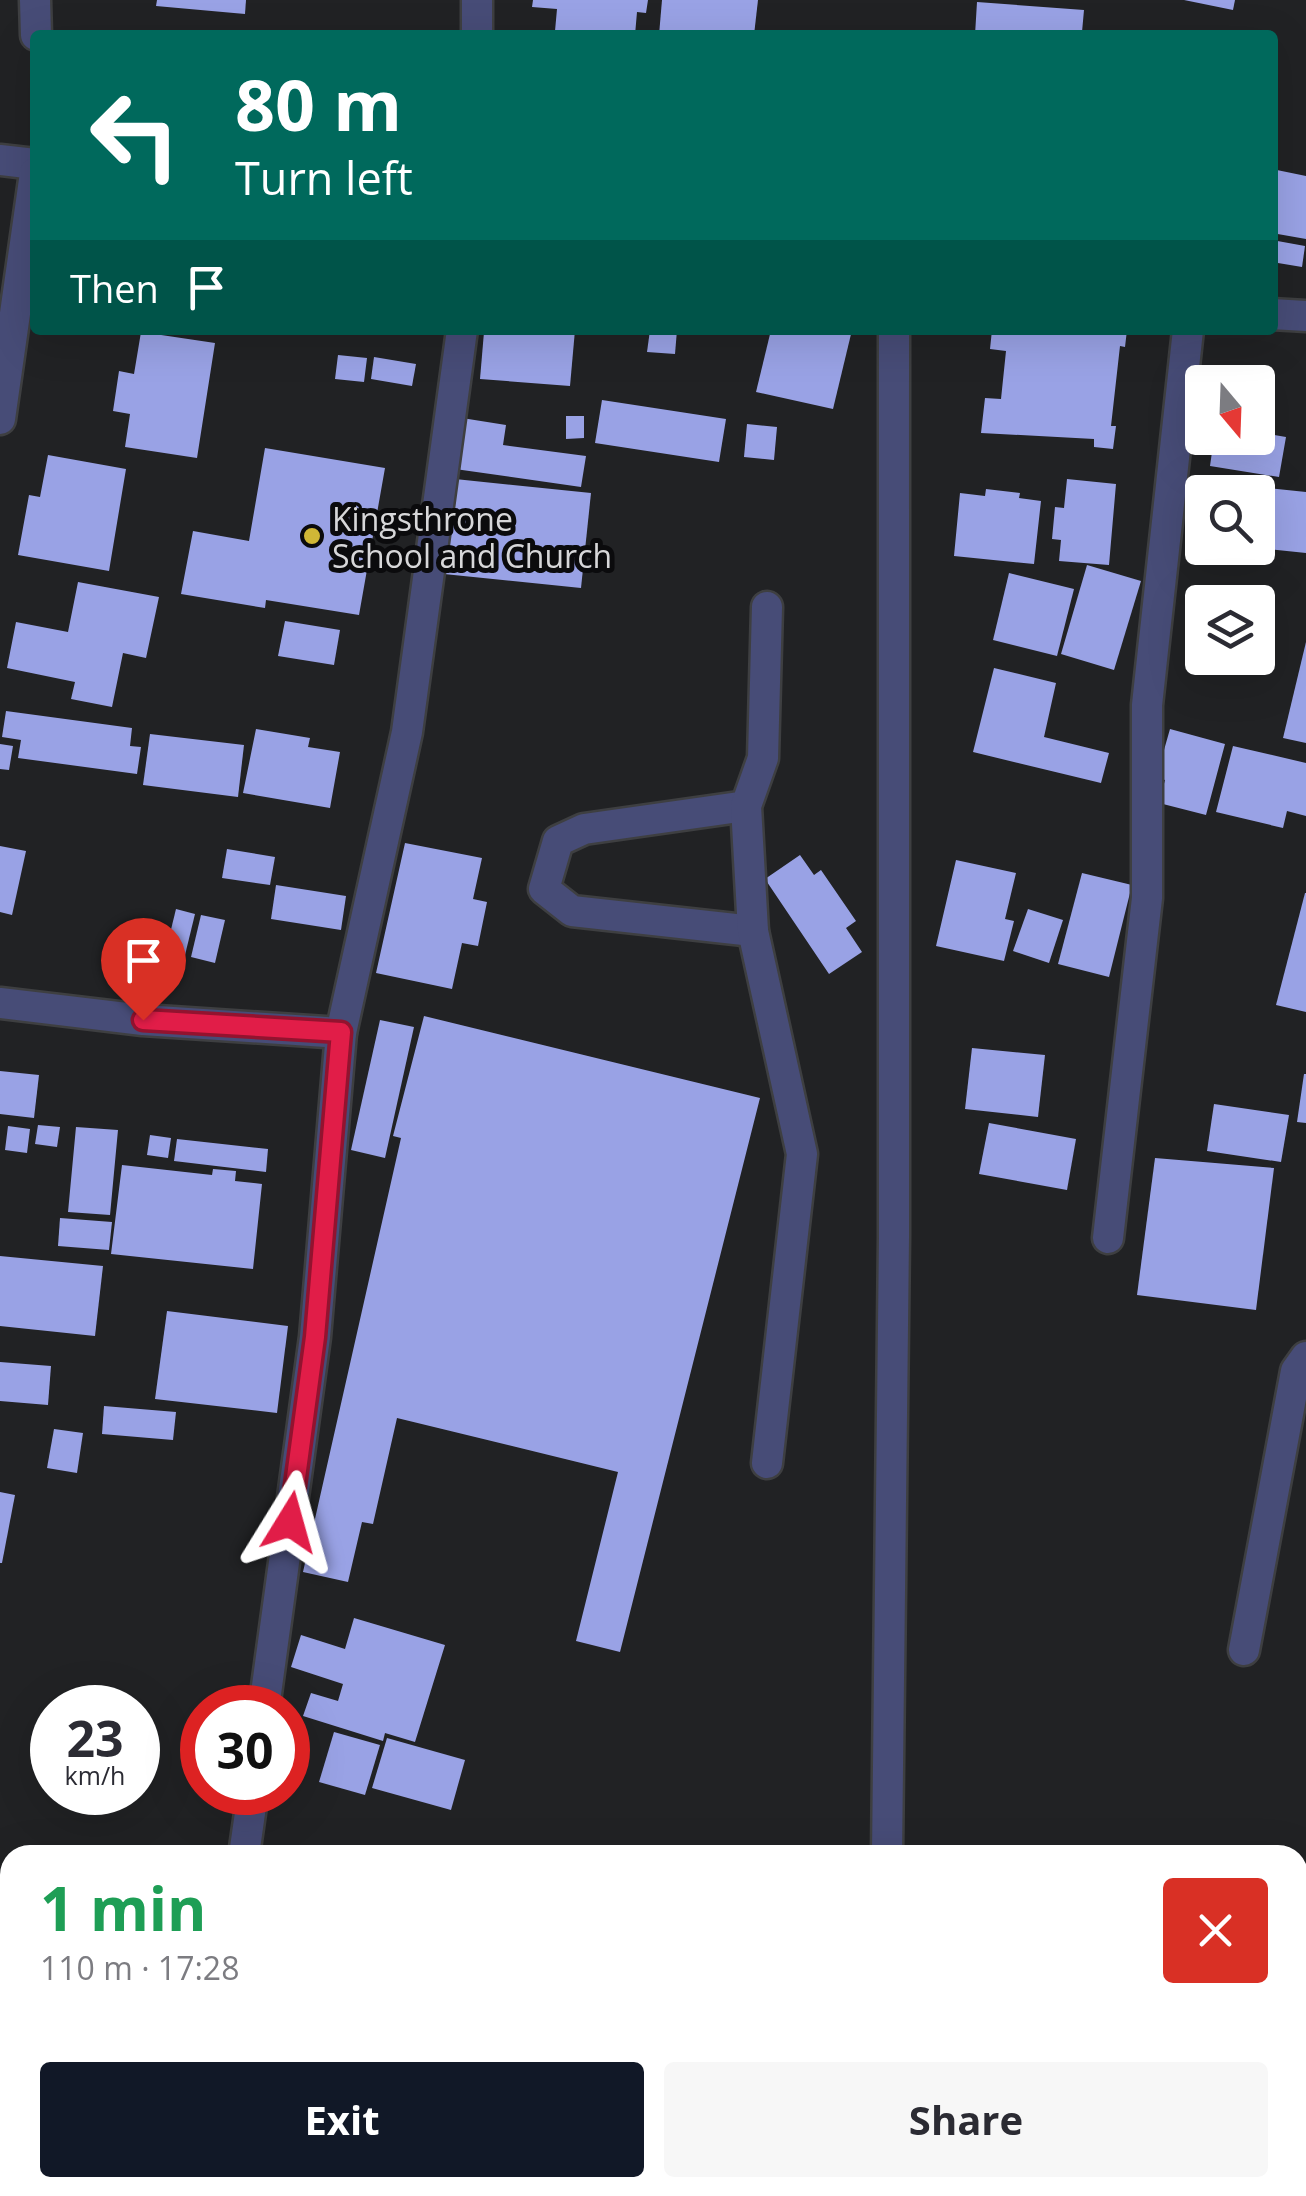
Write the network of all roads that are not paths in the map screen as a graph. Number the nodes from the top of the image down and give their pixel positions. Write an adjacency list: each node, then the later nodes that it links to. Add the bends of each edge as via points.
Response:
1 (36, 0): 3 (street)
2 (477, 0): 4 (street)
3 (36, 30)
4 (477, 30)
5 (0, 160): 6 (street)
6 (30, 163)
7 (30, 207): 13 (street)
8 (1278, 314): 9 (street)
9 (1306, 316)
10 (461, 335): 18 (street, via 407,732)
11 (894, 335): 26 (street)
12 (1187, 335): 19 (street, via 1146,705 1148,898)
13 (0, 419)
14 (767, 608): 15 (street, via 763,758)
15 (746, 806): 16 (street); 16 (street, via 584,830 558,841 544,889 572,911)
16 (753, 930): 21 (street, via 802,1154)
17 (0, 1002): 18 (street, via 143,1020)
18 (341, 1032): 23 (street, via 315,1337)
19 (1108, 1238)
20 (1306, 1357): 22 (street, via 1296,1371)
21 (767, 1463)
22 (1244, 1650)
23 (267, 1685)
24 (250, 1815): 25 (street)
25 (245, 1845)
26 (886, 1845)

